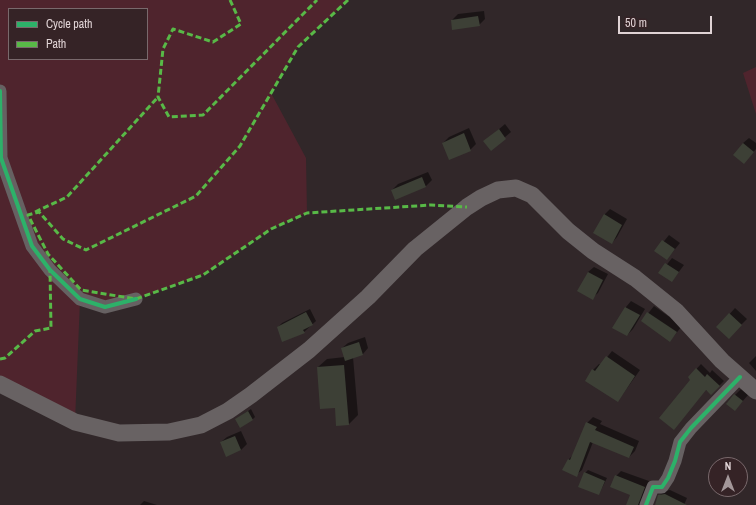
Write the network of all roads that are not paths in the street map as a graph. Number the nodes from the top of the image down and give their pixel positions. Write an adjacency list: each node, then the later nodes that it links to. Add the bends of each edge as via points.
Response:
1 (0, 91): 2 (street, via 1,158 32,246 50,270 80,300 105,307)
2 (136, 299)
3 (740, 377): 4 (main road, via 676,311 636,278 592,251 532,195 516,188 498,190 467,207 416,249 309,350 234,407 201,425 169,432 118,433 75,422); 5 (main road); 6 (street, via 680,442 668,478 662,487 653,487)
4 (0, 384)
5 (756, 392)
6 (646, 505)

